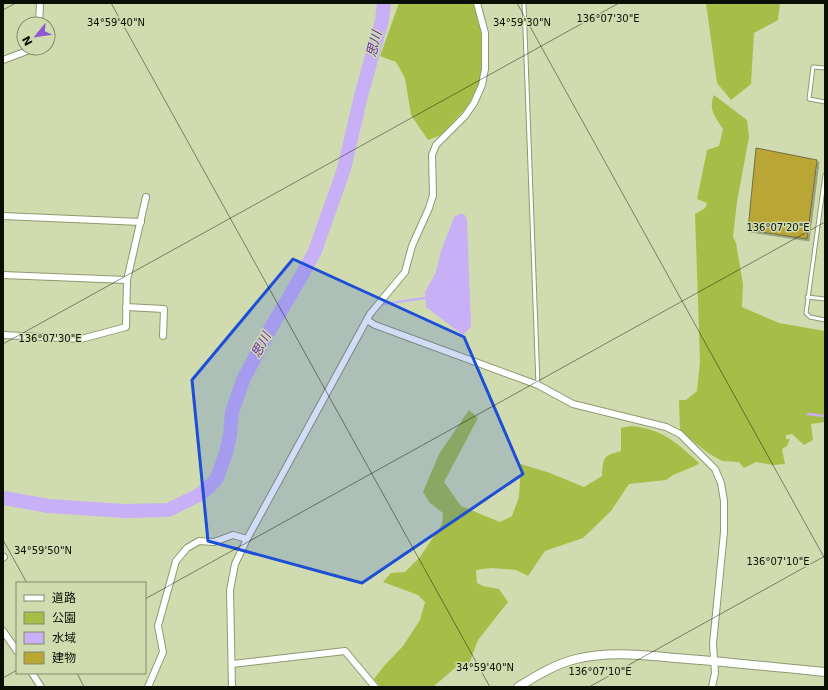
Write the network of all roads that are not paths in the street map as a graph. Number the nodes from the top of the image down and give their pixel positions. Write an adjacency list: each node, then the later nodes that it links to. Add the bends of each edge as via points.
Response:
1 (40, 3): 4 (street)
2 (477, 3): 18 (street, via 485,33 482,85 465,116 436,145 432,155 433,194 412,246 405,272)
3 (524, 3): 22 (lane)
4 (39, 16)
5 (16, 55): 6 (street)
6 (3, 60)
7 (825, 68): 8 (lane, via 813,67 810,100)
8 (825, 102)
9 (825, 175): 15 (lane)
10 (146, 197): 12 (street)
11 (3, 216): 12 (street)
12 (141, 222): 14 (street)
13 (3, 275): 14 (street)
14 (127, 280): 17 (street)
15 (808, 297): 16 (lane); 19 (lane, via 806,313 810,317)
16 (825, 299)
17 (126, 307): 20 (street, via 126,327 81,339); 21 (street, via 164,309)
18 (367, 320): 22 (street); 23 (street)
19 (825, 320)
20 (3, 335)
21 (163, 336)
22 (538, 385): 26 (street, via 573,404 666,427 680,434 715,469 724,501 724,532)
23 (248, 539): 27 (street, via 236,564 230,590); 31 (street, via 233,535 214,542 199,541 187,548 176,561 158,626 163,652)
24 (3, 631): 25 (street)
25 (16, 650)
26 (714, 661): 28 (street); 34 (street, via 597,654 574,659 549,669); 35 (street)
27 (232, 664): 32 (street); 33 (street, via 345,651)
28 (825, 672)
29 (33, 674): 30 (street)
30 (41, 687)
31 (148, 687)
32 (232, 687)
33 (375, 687)
34 (518, 687)
35 (712, 687)

